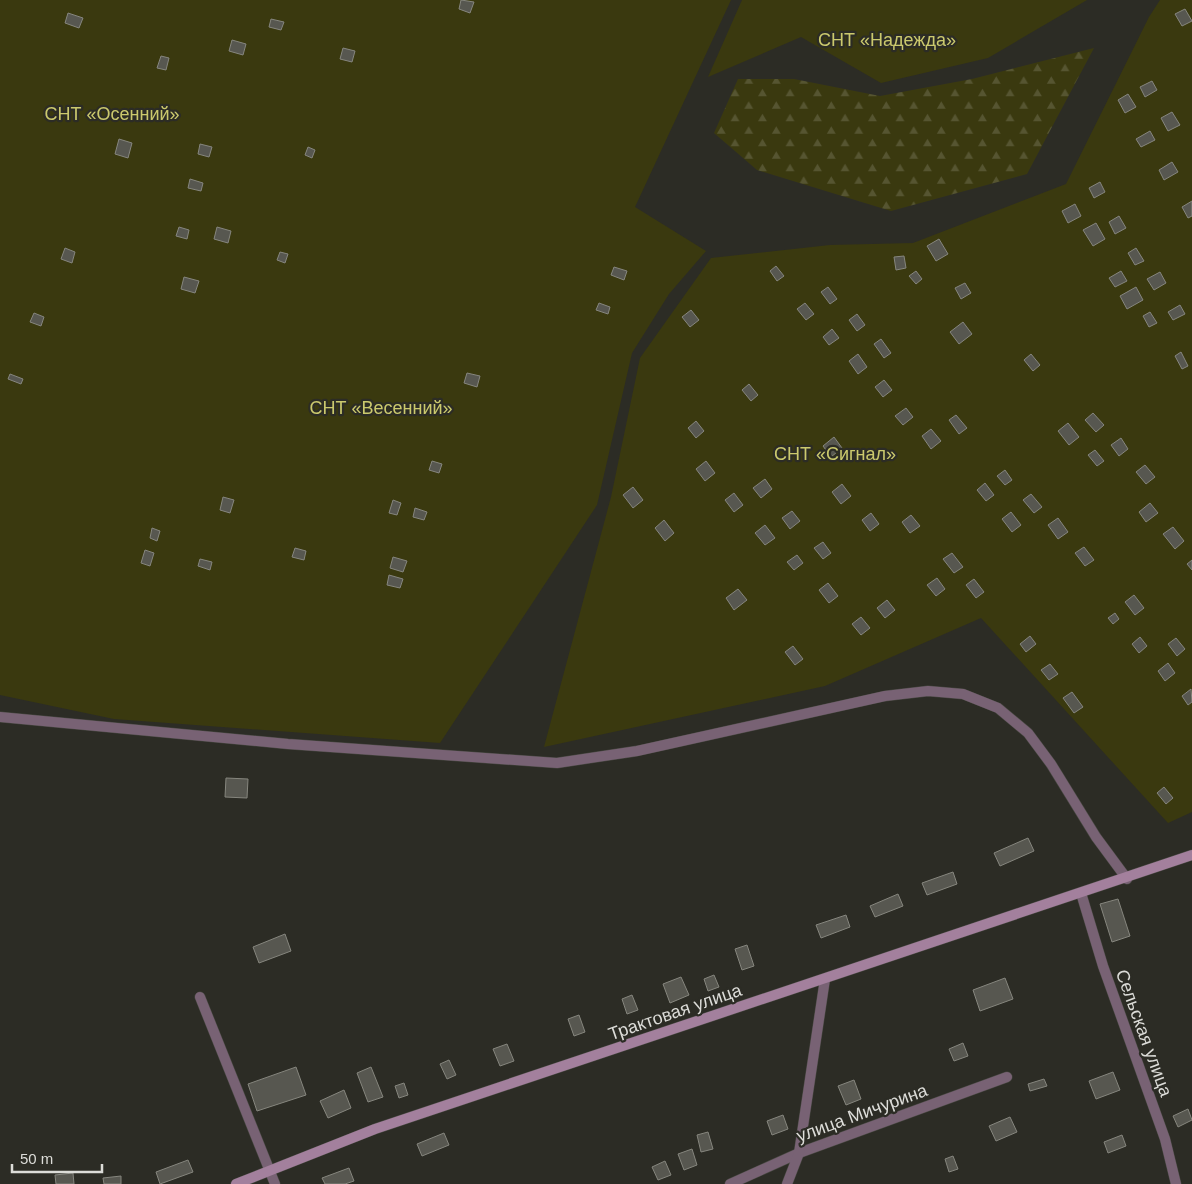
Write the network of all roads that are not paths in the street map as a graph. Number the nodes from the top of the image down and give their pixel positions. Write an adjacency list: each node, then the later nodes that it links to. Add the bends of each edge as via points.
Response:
1 (0, 717): 3 (street, via 279,744 556,763 637,751 886,696 928,691 963,694 998,708 1028,733)
2 (1192, 855): 3 (main road, Трактовая улица)
3 (1127, 879): 4 (main road, Трактовая улица)
4 (1081, 892): 5 (main road, Трактовая улица); 14 (street, Сельская улица, via 1103,966 1165,1139)
5 (825, 978): 8 (street); 9 (main road, Трактовая улица, via 375,1129)
6 (200, 997): 9 (street)
7 (1007, 1077): 8 (street, улица Мичурина)
8 (799, 1153): 12 (street, улица Мичурина); 13 (street)
9 (269, 1173): 10 (main road, Трактовая улица); 11 (street)
10 (236, 1184)
11 (275, 1184)
12 (730, 1184)
13 (788, 1184)
14 (1176, 1184)

